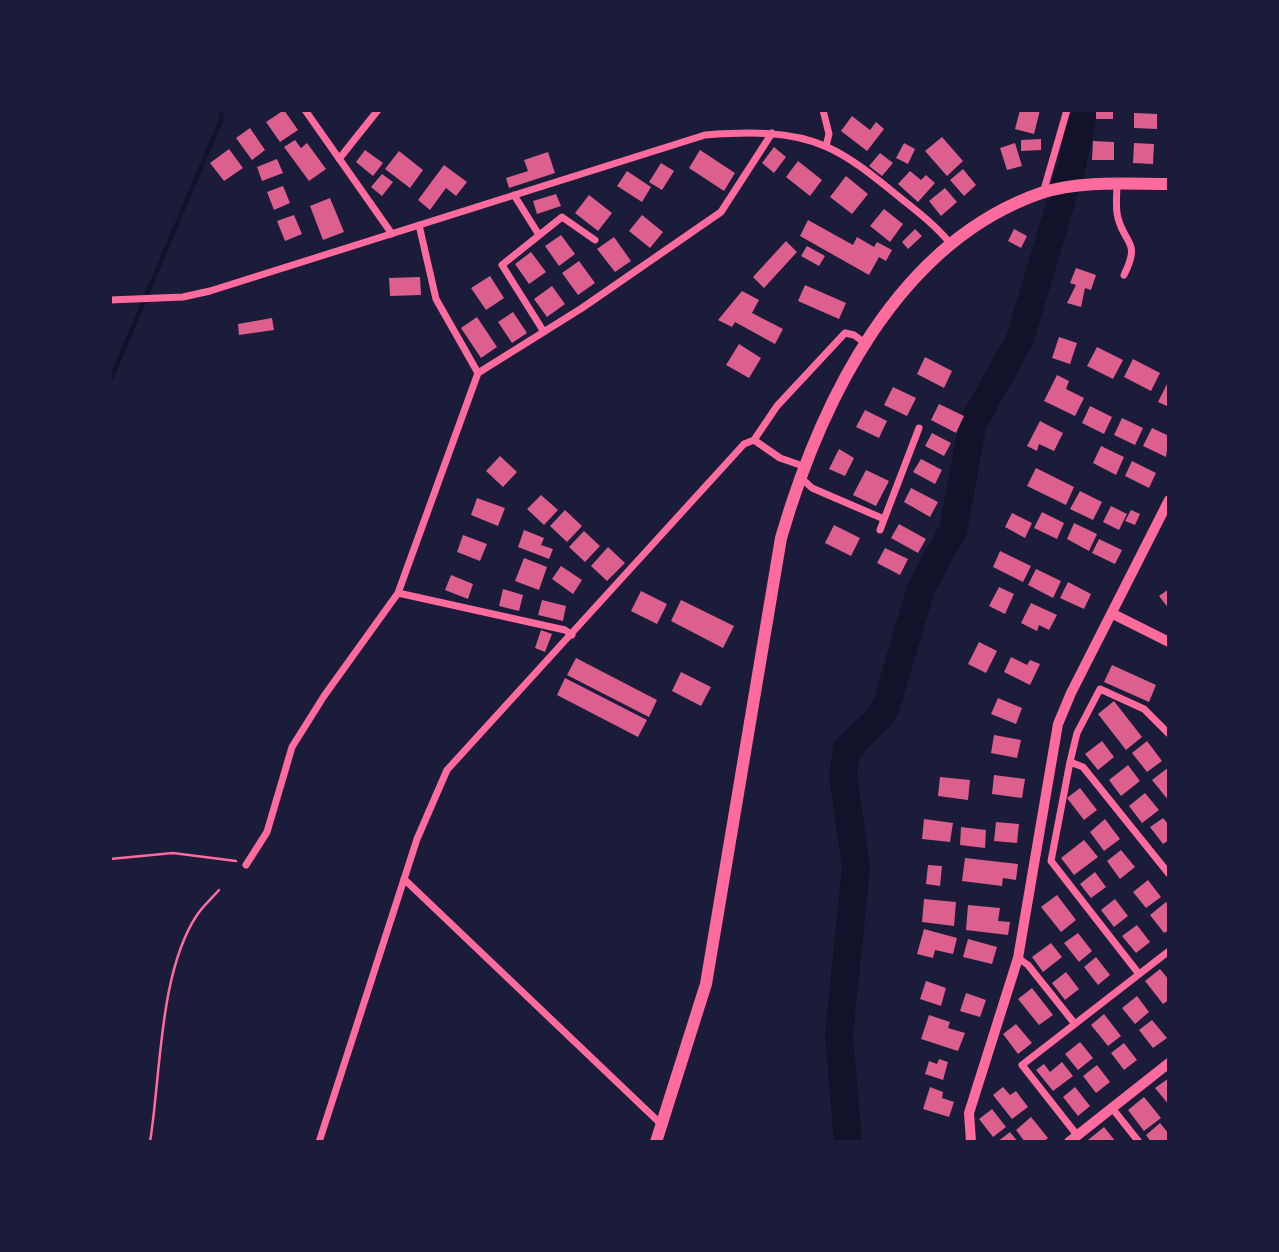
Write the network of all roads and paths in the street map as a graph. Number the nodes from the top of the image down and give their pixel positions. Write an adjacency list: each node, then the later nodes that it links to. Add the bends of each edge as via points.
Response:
1 (305, 110): 7 (street)
2 (378, 110): 7 (street)
3 (823, 110): 6 (street)
4 (1067, 110): 10 (street)
5 (772, 133): 6 (street); 11 (street, via 705,135); 19 (street, via 722,212)
6 (827, 146): 16 (street, via 885,186)
7 (339, 159): 13 (street)
8 (1117, 184): 9 (main road); 10 (main road); 17 (street, via 1118,218 1130,239 1131,261)
9 (1169, 184)
10 (1043, 193): 16 (main road, via 999,211)
11 (514, 195): 12 (street); 14 (street)
12 (419, 225): 13 (street); 21 (street, via 436,299)
13 (392, 234): 18 (street, via 210,290)
14 (540, 235): 15 (street, via 562,217); 19 (street, via 502,265)
15 (595, 240)
16 (950, 243): 20 (main road)
17 (1124, 275)
18 (110, 300)
19 (544, 332): 21 (street)
20 (865, 343): 23 (street, via 845,333 777,406); 24 (main road, via 828,407)
21 (478, 373): 28 (street)
22 (919, 428): 26 (street)
23 (754, 440): 24 (street); 30 (street, via 744,444)
24 (801, 471): 26 (street, via 812,488); 45 (main road, via 781,538 706,984)
25 (1169, 500): 29 (street)
26 (884, 519): 27 (street)
27 (880, 530)
28 (398, 593): 30 (street); 35 (street, via 292,747 267,832)
29 (1113, 614): 31 (street); 40 (street, via 1070,692 1058,724)
30 (572, 635): 37 (street, via 447,770)
31 (1169, 642)
32 (1169, 734): 33 (street, via 1144,709 1100,689 1077,733)
33 (1070, 762): 36 (street, via 1083,767); 41 (street, via 1051,861)
34 (110, 859): 35 (path, via 173,853)
35 (246, 864)
36 (1169, 874)
37 (404, 879): 45 (street); 48 (street)
38 (219, 890): 47 (path, via 197,915 180,953 165,1015)
39 (1169, 951): 41 (street)
40 (1018, 958): 42 (street); 50 (street, via 970,1113)
41 (1139, 974): 42 (street)
42 (1075, 1024): 46 (street, via 1022,1065)
43 (1169, 1063): 44 (street)
44 (1112, 1108): 46 (street); 51 (street)
45 (663, 1125): 49 (main road)
46 (1073, 1138)
47 (150, 1142)
48 (319, 1142)
49 (656, 1142)
50 (971, 1142)
51 (1139, 1142)

